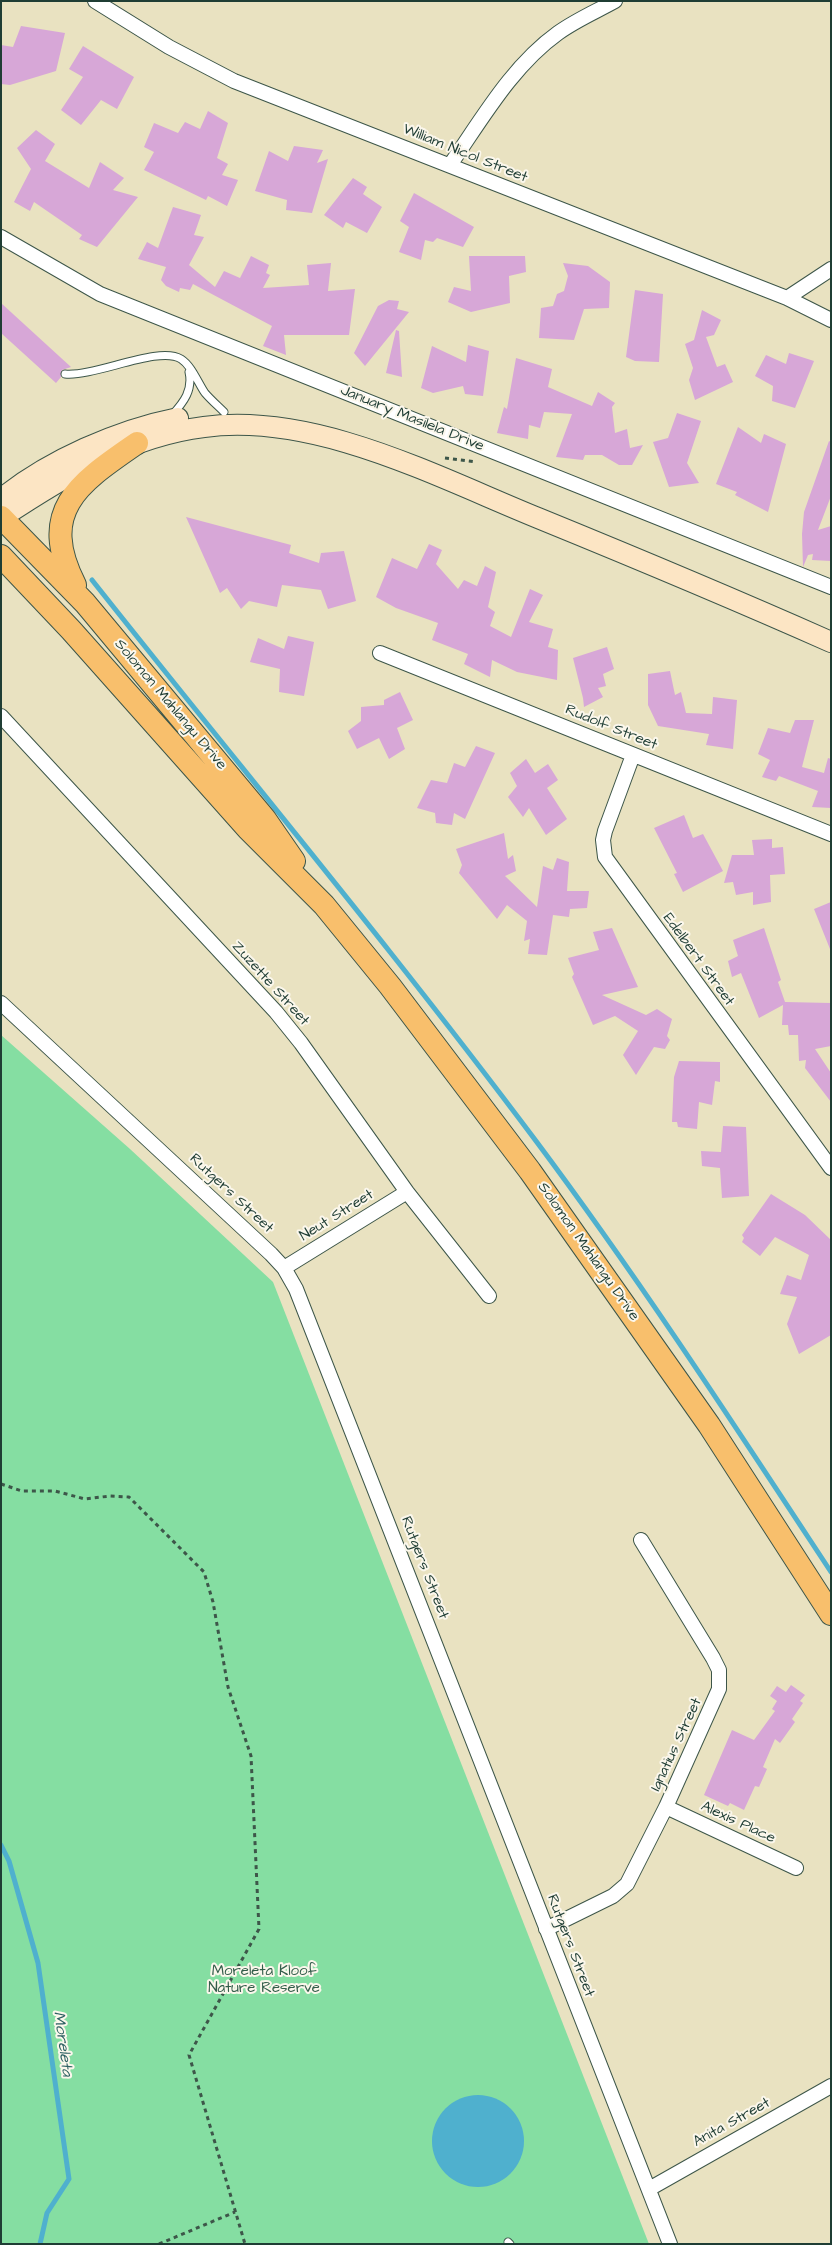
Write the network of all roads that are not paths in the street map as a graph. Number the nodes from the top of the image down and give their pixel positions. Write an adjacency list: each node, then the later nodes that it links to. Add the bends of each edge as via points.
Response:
1 (95, 1): 3 (street, William Nicol Street, via 169,47 234,81)
2 (615, 1): 3 (street, via 559,32 530,56)
3 (450, 165): 6 (street, William Nicol Street)
4 (1, 237): 17 (street, January Masilela Drive, via 100,294)
5 (831, 269): 6 (street)
6 (787, 298): 7 (street, William Nicol Street)
7 (831, 320)
8 (188, 366): 9 (lane, via 173,356 163,355 84,374); 10 (lane, via 207,396); 11 (lane, via 188,396)
9 (65, 374)
10 (224, 412): 11 (main road); 13 (main road, via 313,423)
11 (168, 420): 14 (main road, via 117,435 78,452)
12 (137, 443): 13 (main road, via 203,427 234,424 272,427); 15 (main road, via 95,461); 18 (main road, via 87,480 72,496 63,515 62,555)
13 (360, 446): 19 (main road, via 719,592)
14 (1, 499)
15 (1, 518): 18 (main road, Solomon Mahlangu Drive)
16 (1, 556): 24 (main road, Solomon Mahlangu Drive, via 248,829)
17 (831, 587)
18 (85, 603): 24 (main road, Solomon Mahlangu Drive, via 265,818)
19 (831, 642)
20 (380, 654): 22 (street, Rudolf Street)
21 (1, 716): 27 (street, Zuzette Street, via 276,1012)
22 (633, 755): 23 (street, Rudolf Street); 26 (street, Edelbert Street, via 605,831 604,856)
23 (831, 834)
24 (324, 905): 31 (main road, Solomon Mahlangu Drive, via 390,986 530,1171 709,1425)
25 (1, 1003): 28 (street, Rutgers Street)
26 (831, 1168)
27 (407, 1192): 28 (street, Neut Street); 29 (street, Zuzette Street)
28 (284, 1268): 34 (street, Rutgers Street, via 300,1298)
29 (489, 1296)
30 (640, 1540): 32 (street, Ignatius Street, via 713,1658 721,1681 716,1700)
31 (831, 1614)
32 (666, 1807): 33 (street, Alexis Place); 34 (street, Ignatius Street, via 627,1884 613,1896)
33 (796, 1868)
34 (546, 1929): 36 (street, Rutgers Street)
35 (831, 2086): 36 (street, Anita Street)
36 (649, 2189): 37 (street, Rutgers Street)
37 (670, 2244)

